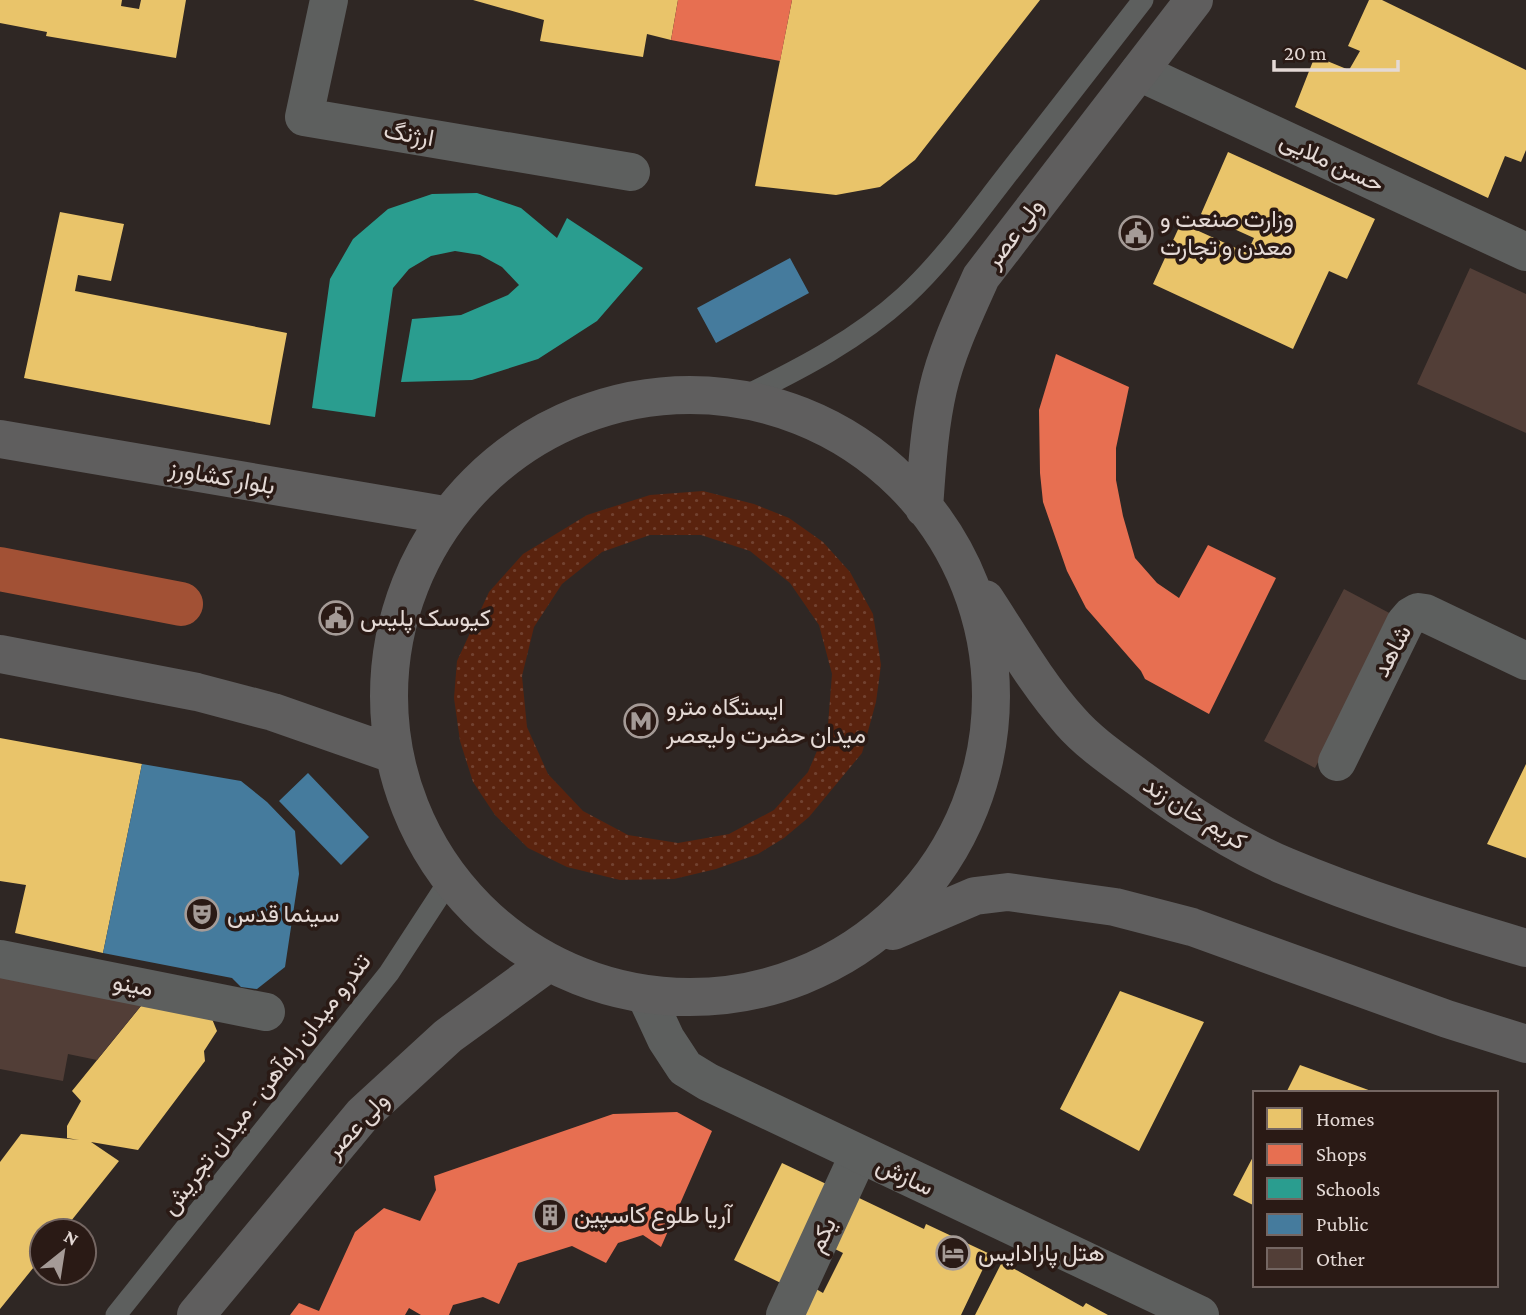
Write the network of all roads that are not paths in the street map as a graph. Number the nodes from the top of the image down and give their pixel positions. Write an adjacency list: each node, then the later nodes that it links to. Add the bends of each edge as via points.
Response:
1 (329, 0): 5 (street, ارژنگ, via 304,117)
2 (1143, 0): 7 (lane, via 955,242 915,286 830,351)
3 (1194, 0): 4 (main road, ولی عصر)
4 (1139, 72): 6 (street, حسن ملایی); 9 (main road, ولی عصر, via 981,277 938,388)
5 (632, 172)
6 (1526, 252)
7 (747, 395): 9 (main road, via 781,405 837,432 883,466); 10 (main road, via 712,392 648,398 583,414 523,444)
8 (0, 439): 10 (main road, بلوار کشاورز)
9 (924, 508): 11 (main road)
10 (444, 515): 14 (main road, via 399,610 387,688)
11 (954, 554): 17 (main road, via 985,636 991,678 990,724 982,769 954,846 926,886); 18 (main road, کریم خان زند, via 1071,722 1159,793 1283,865)
12 (0, 654): 14 (main road, via 197,692 272,712)
13 (1526, 661): 15 (street, شاهد, via 1418,612 1397,636)
14 (393, 754): 16 (main road, via 422,839)
15 (1338, 762)
16 (449, 881): 20 (main road, via 484,917); 25 (lane, تندرو میدان راه‌آهن - میدان تجریش, via 388,973)
17 (862, 945): 21 (main road, via 802,978 736,996); 23 (main road, via 975,896 1008,892 1115,907 1192,927)
18 (1526, 948)
19 (0, 959): 22 (street, مینو)
20 (547, 964): 21 (main road, via 586,981); 26 (main road, ولی عصر, via 448,1036 363,1114)
21 (646, 996): 24 (street, سازش, via 685,1068)
22 (265, 1012)
23 (1526, 1044)
24 (859, 1154): 27 (street, یکم); 28 (street, سازش)
25 (116, 1315)
26 (196, 1315)
27 (785, 1315)
28 (1200, 1315)

